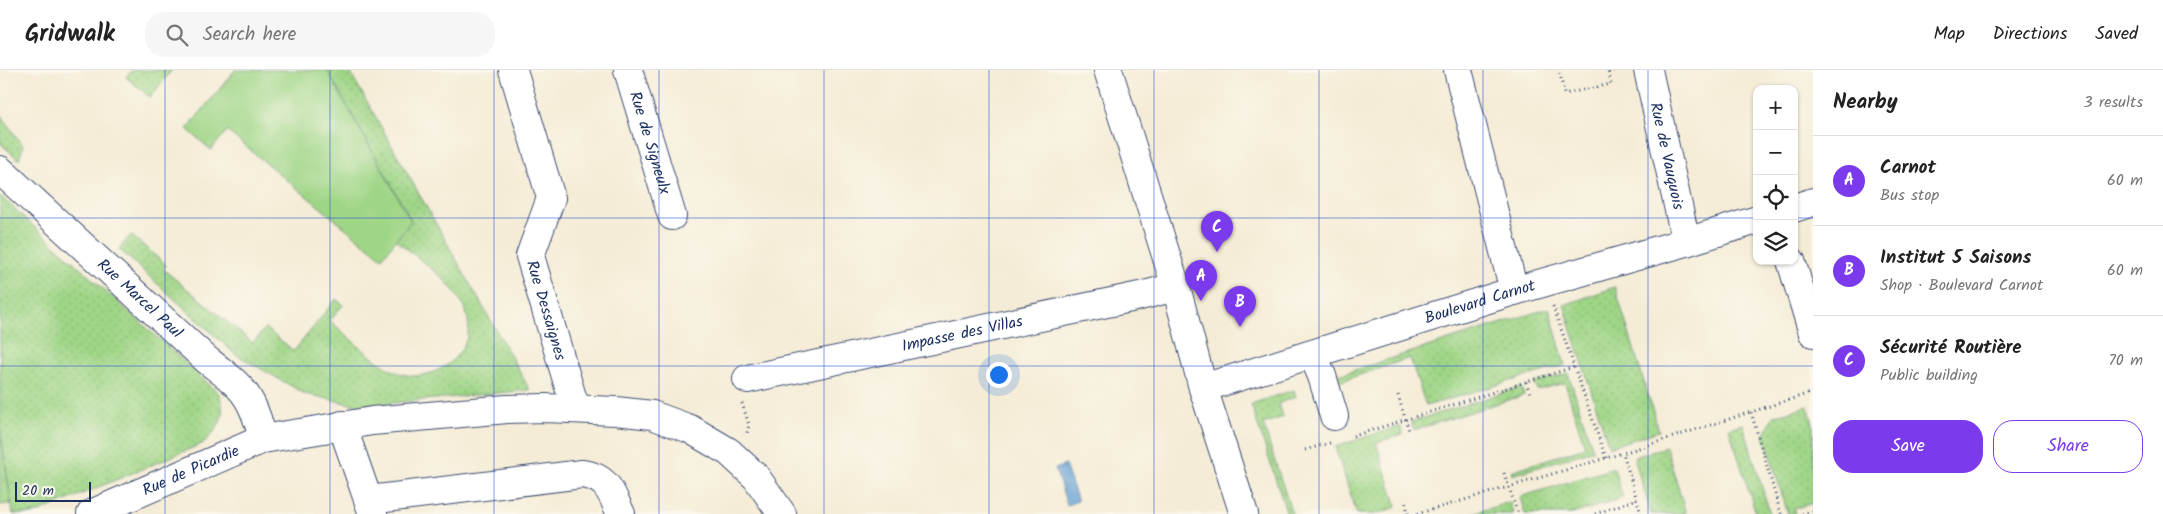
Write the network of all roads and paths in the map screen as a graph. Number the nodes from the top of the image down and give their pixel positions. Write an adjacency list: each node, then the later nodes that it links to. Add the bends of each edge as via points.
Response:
1 (513, 70): 28 (street, Rue Dessaignes, via 551,198 530,256)
2 (628, 70): 12 (street, Rue de Signeulx)
3 (1108, 70): 16 (street)
4 (1458, 70): 17 (street)
5 (1614, 70): 7 (path)
6 (1648, 70): 14 (street, Rue de Vauquois)
7 (1608, 71): 8 (path, via 1611,84 1564,94)
8 (1560, 73)
9 (0, 170): 35 (street, Rue Marcel Paul, via 234,381 255,408)
10 (1813, 202): 11 (street)
11 (1798, 207)
12 (672, 216)
13 (1753, 221): 14 (street, Boulevard Carnot)
14 (1686, 242): 17 (street, Boulevard Carnot)
15 (1792, 265): 19 (street)
16 (1176, 287): 22 (street, Impasse des Villas); 24 (street)
17 (1514, 291): 20 (street, Boulevard Carnot)
18 (1552, 303): 21 (path)
19 (1813, 333)
20 (1313, 354): 24 (street, Boulevard Carnot); 32 (street, via 1322,376)
21 (1574, 367): 23 (path); 39 (path)
22 (747, 379): 36 (path, via 735,382 749,425)
23 (1526, 382): 25 (path); 30 (path)
24 (1203, 388): 49 (street)
25 (1530, 392)
26 (1813, 392): 29 (path)
27 (1398, 395): 30 (path)
28 (577, 409): 31 (street, via 507,409); 48 (street, via 652,415 690,429 729,452 756,476)
29 (1751, 412): 38 (path); 55 (path)
30 (1406, 420): 33 (path); 34 (path)
31 (342, 425): 35 (street); 44 (street)
32 (1333, 429): 37 (path)
33 (1409, 431)
34 (1351, 436)
35 (264, 439): 46 (street, Rue de Picardie)
36 (745, 439)
37 (1305, 450)
38 (1623, 453): 39 (path); 42 (path)
39 (1606, 458): 41 (path)
40 (1504, 473): 41 (path)
41 (1509, 487): 51 (path); 52 (path)
42 (1637, 499): 53 (path); 54 (path)
43 (1406, 504): 50 (path)
44 (371, 507): 47 (street, via 582,474 593,475 608,485)
45 (1813, 511): 56 (path)
46 (91, 514)
47 (621, 514)
48 (782, 514)
49 (1244, 514)
50 (1408, 514)
51 (1417, 514)
52 (1518, 514)
53 (1595, 514)
54 (1642, 514)
55 (1781, 514)
56 (1802, 514)

